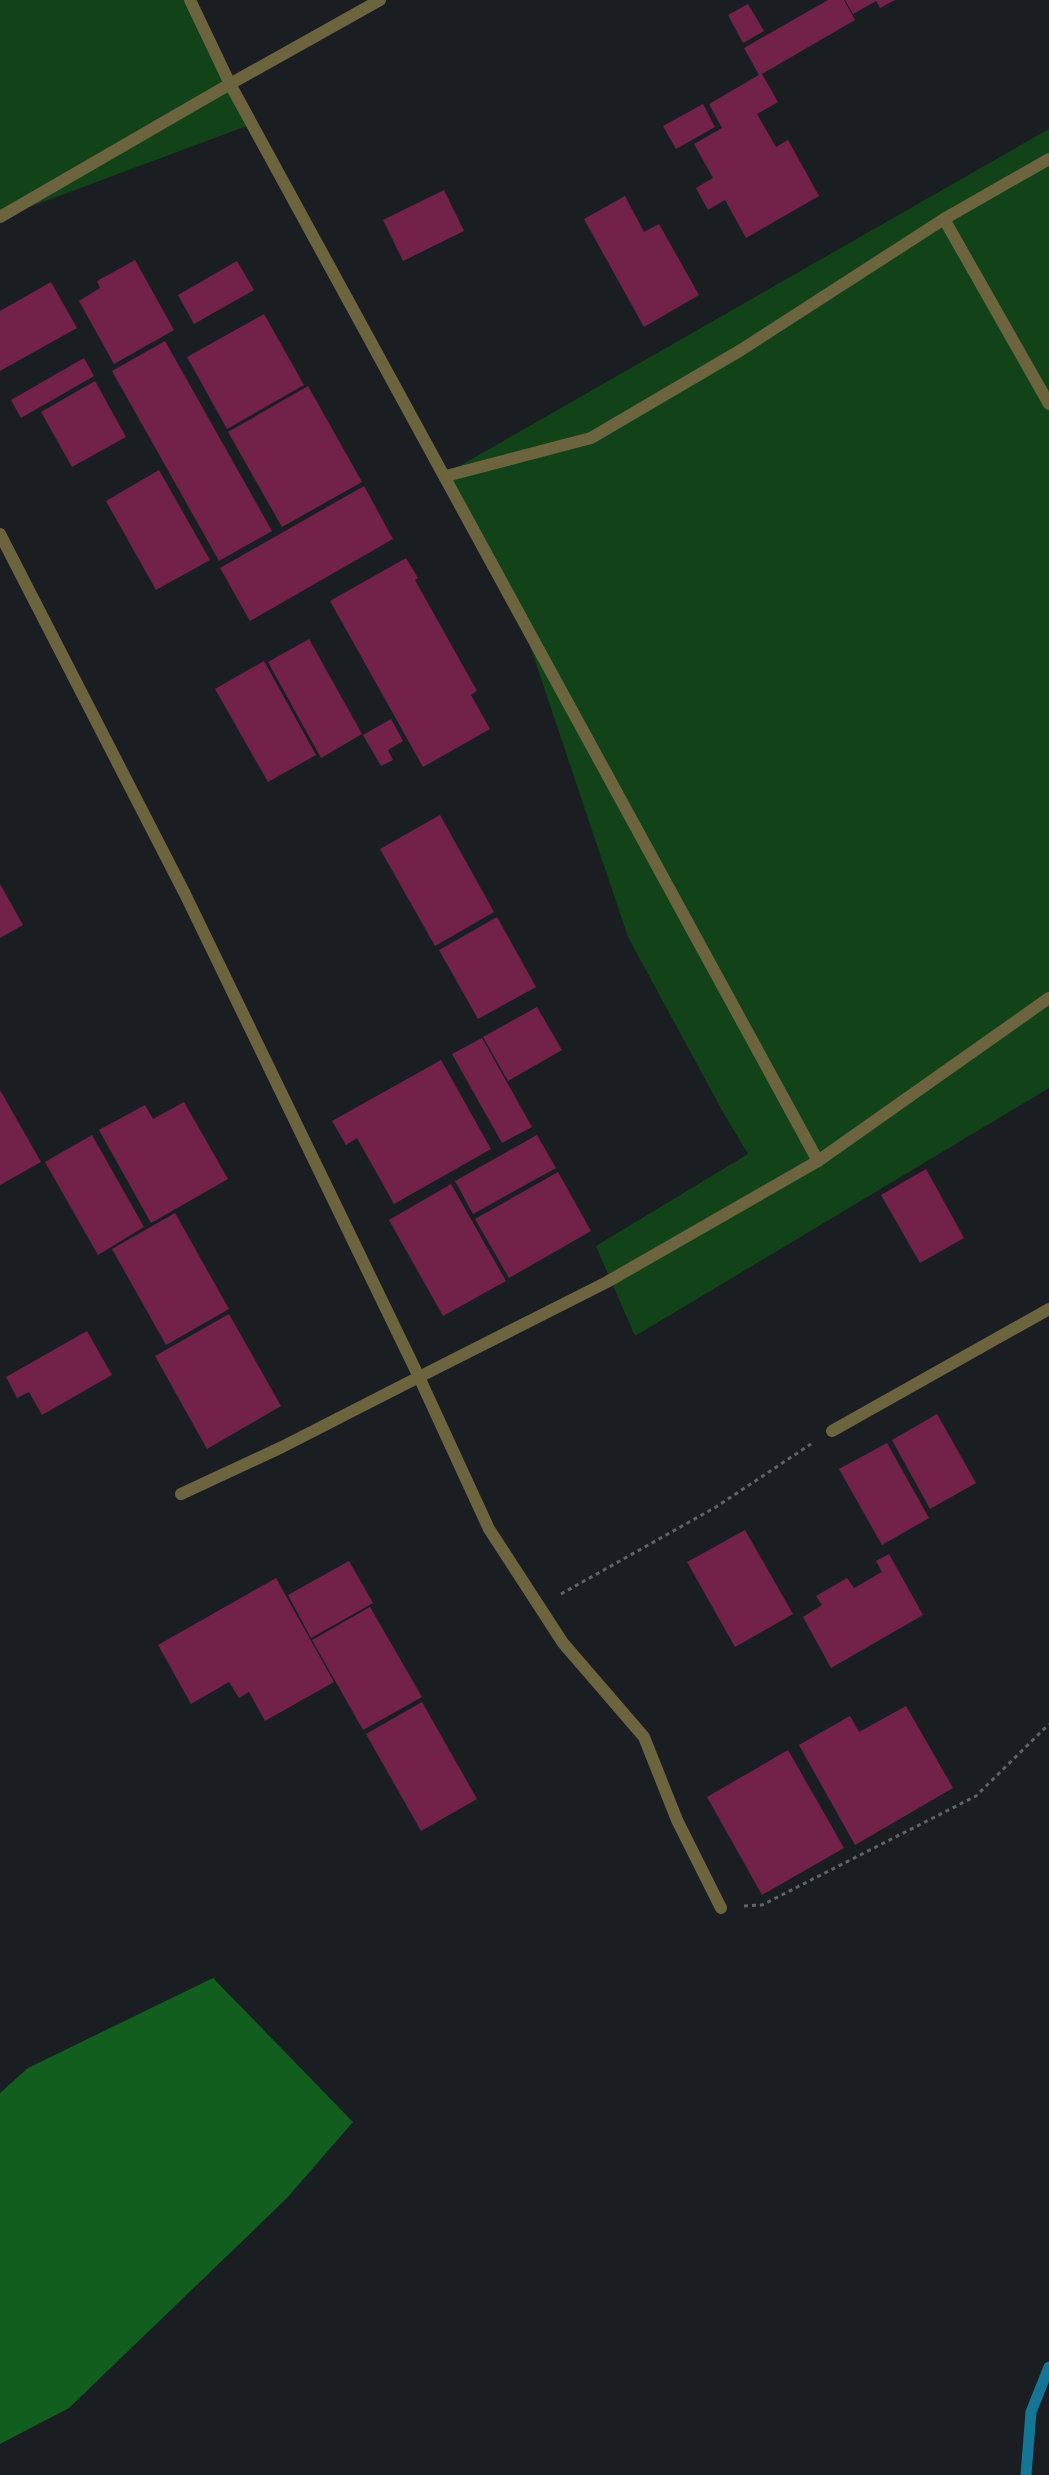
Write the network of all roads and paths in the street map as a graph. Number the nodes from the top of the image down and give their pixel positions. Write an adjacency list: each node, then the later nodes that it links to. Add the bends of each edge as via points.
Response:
1 (190, 0): 3 (street)
2 (380, 0): 3 (street)
3 (230, 84): 5 (street); 8 (street)
4 (1049, 159): 6 (street)
5 (0, 217)
6 (944, 219): 7 (street); 8 (street, via 741,350 591,438)
7 (1049, 404)
8 (446, 476): 11 (street)
9 (0, 534): 13 (street, via 185,894)
10 (1049, 998): 11 (street)
11 (818, 1161): 13 (street, via 607,1282)
12 (1049, 1310): 14 (street)
13 (419, 1377): 15 (street); 16 (street, via 488,1529)
14 (832, 1431): 16 (path, via 716,1507)
15 (181, 1494)
16 (539, 1606): 18 (street, via 563,1643 644,1737 677,1820)
17 (1049, 1724): 18 (path, via 976,1796 762,1905)
18 (721, 1908)

